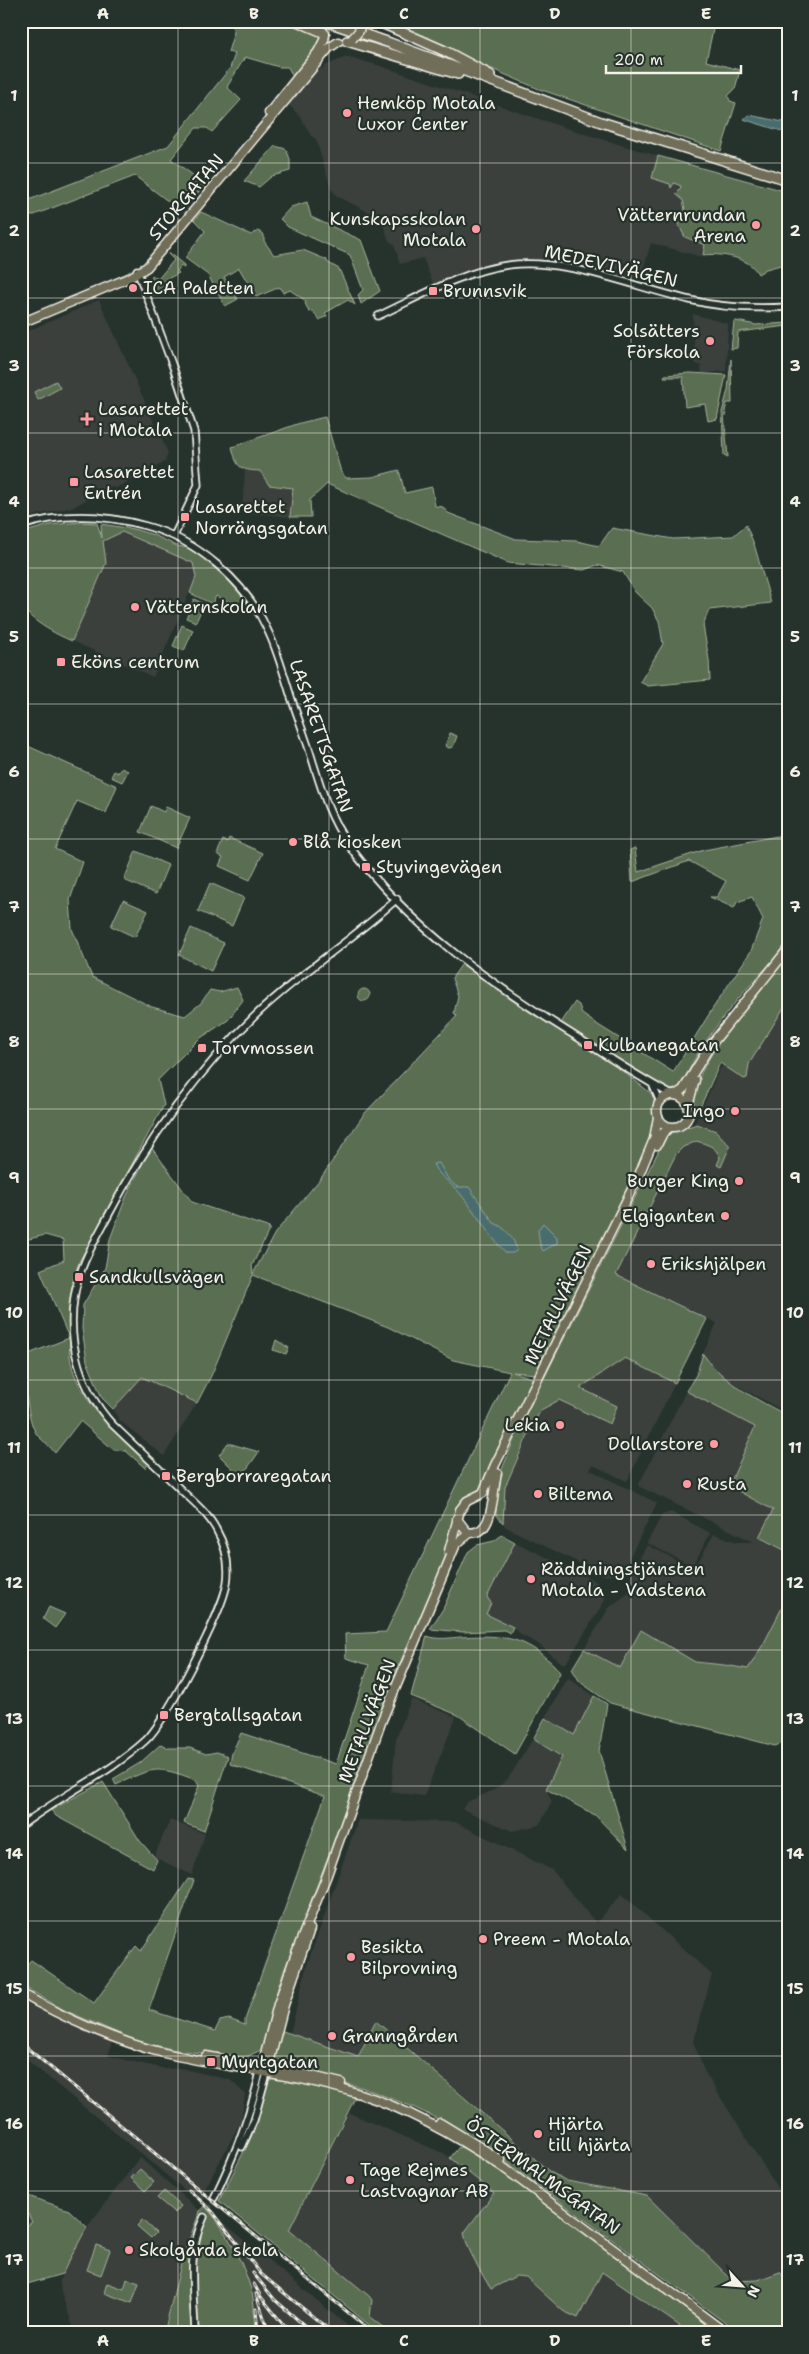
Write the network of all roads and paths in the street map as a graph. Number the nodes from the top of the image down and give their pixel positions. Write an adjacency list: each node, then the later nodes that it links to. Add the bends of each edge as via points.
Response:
1 (297, 21): 5 (highway)
2 (343, 21): 7 (highway)
3 (361, 21): 6 (main road, bridge, via 359,31)
4 (377, 21): 7 (highway, via 446,51)
5 (323, 27): 6 (main road); 8 (highway, via 390,43); 11 (main road, STORGATAN, via 322,45 303,72)
6 (346, 41): 8 (highway); 11 (main road, STORGATAN, via 329,48 155,258)
7 (490, 75): 9 (highway, via 637,128)
8 (528, 96): 10 (highway, via 644,137)
9 (788, 175)
10 (788, 180)
11 (138, 272): 14 (main road, STORGATAN); 15 (main road, STORGATAN); 17 (street, via 194,431 198,485)
12 (788, 307): 13 (street, MEDEVIVÄGEN, via 748,308 703,303 568,268 525,263 477,272)
13 (378, 316)
14 (21, 320)
15 (21, 324)
16 (21, 526): 17 (street, LASARETTSGATAN, via 62,517 92,515 136,523)
17 (174, 536): 18 (street, LASARETTSGATAN, via 219,566 258,612 274,647 331,816 348,844)
18 (397, 899): 21 (street, LASARETTSGATAN, via 443,943 497,986); 34 (street, via 268,1004 208,1066 146,1147 84,1264 76,1288 72,1324 74,1350 86,1387 112,1424 212,1522 226,1552 228,1579 218,1612 169,1708 149,1737)
19 (788, 949): 20 (main road)
20 (728, 1022): 22 (main road, via 685,1087); 24 (main road, via 694,1081)
21 (652, 1084): 22 (street, LASARETTSGATAN); 23 (street)
22 (674, 1095): 23 (main road); 24 (main road)
23 (660, 1102): 25 (main road)
24 (688, 1106): 26 (main road, via 685,1121 678,1126)
25 (658, 1117): 26 (main road); 27 (main road, METALLVÄGEN, via 654,1140)
26 (670, 1126): 27 (main road, METALLVÄGEN, via 661,1135)
27 (639, 1175): 28 (main road, METALLVÄGEN)
28 (504, 1449): 29 (main road, METALLVÄGEN, via 485,1490); 30 (main road, METALLVÄGEN)
29 (475, 1499): 30 (main road, via 484,1501); 31 (main road, via 462,1507)
30 (490, 1508): 32 (main road, via 486,1526 481,1532)
31 (457, 1519): 32 (main road); 33 (main road, METALLVÄGEN)
32 (470, 1533): 33 (main road, METALLVÄGEN, via 456,1544)
33 (441, 1580): 36 (main road, METALLVÄGEN, via 382,1720 283,1988)
34 (21, 1826)
35 (21, 1993): 36 (main road, ÖSTERMALMSGATAN, via 74,2020 162,2053)
36 (264, 2070): 37 (street, via 234,2158); 40 (main road, ÖSTERMALMSGATAN, via 362,2094 446,2132 504,2168); 41 (main road, ÖSTERMALMSGATAN, via 320,2077 350,2086 458,2133 501,2160)
37 (214, 2198)
38 (204, 2217): 39 (street, via 192,2252)
39 (195, 2333)
40 (726, 2333)
41 (731, 2333)

